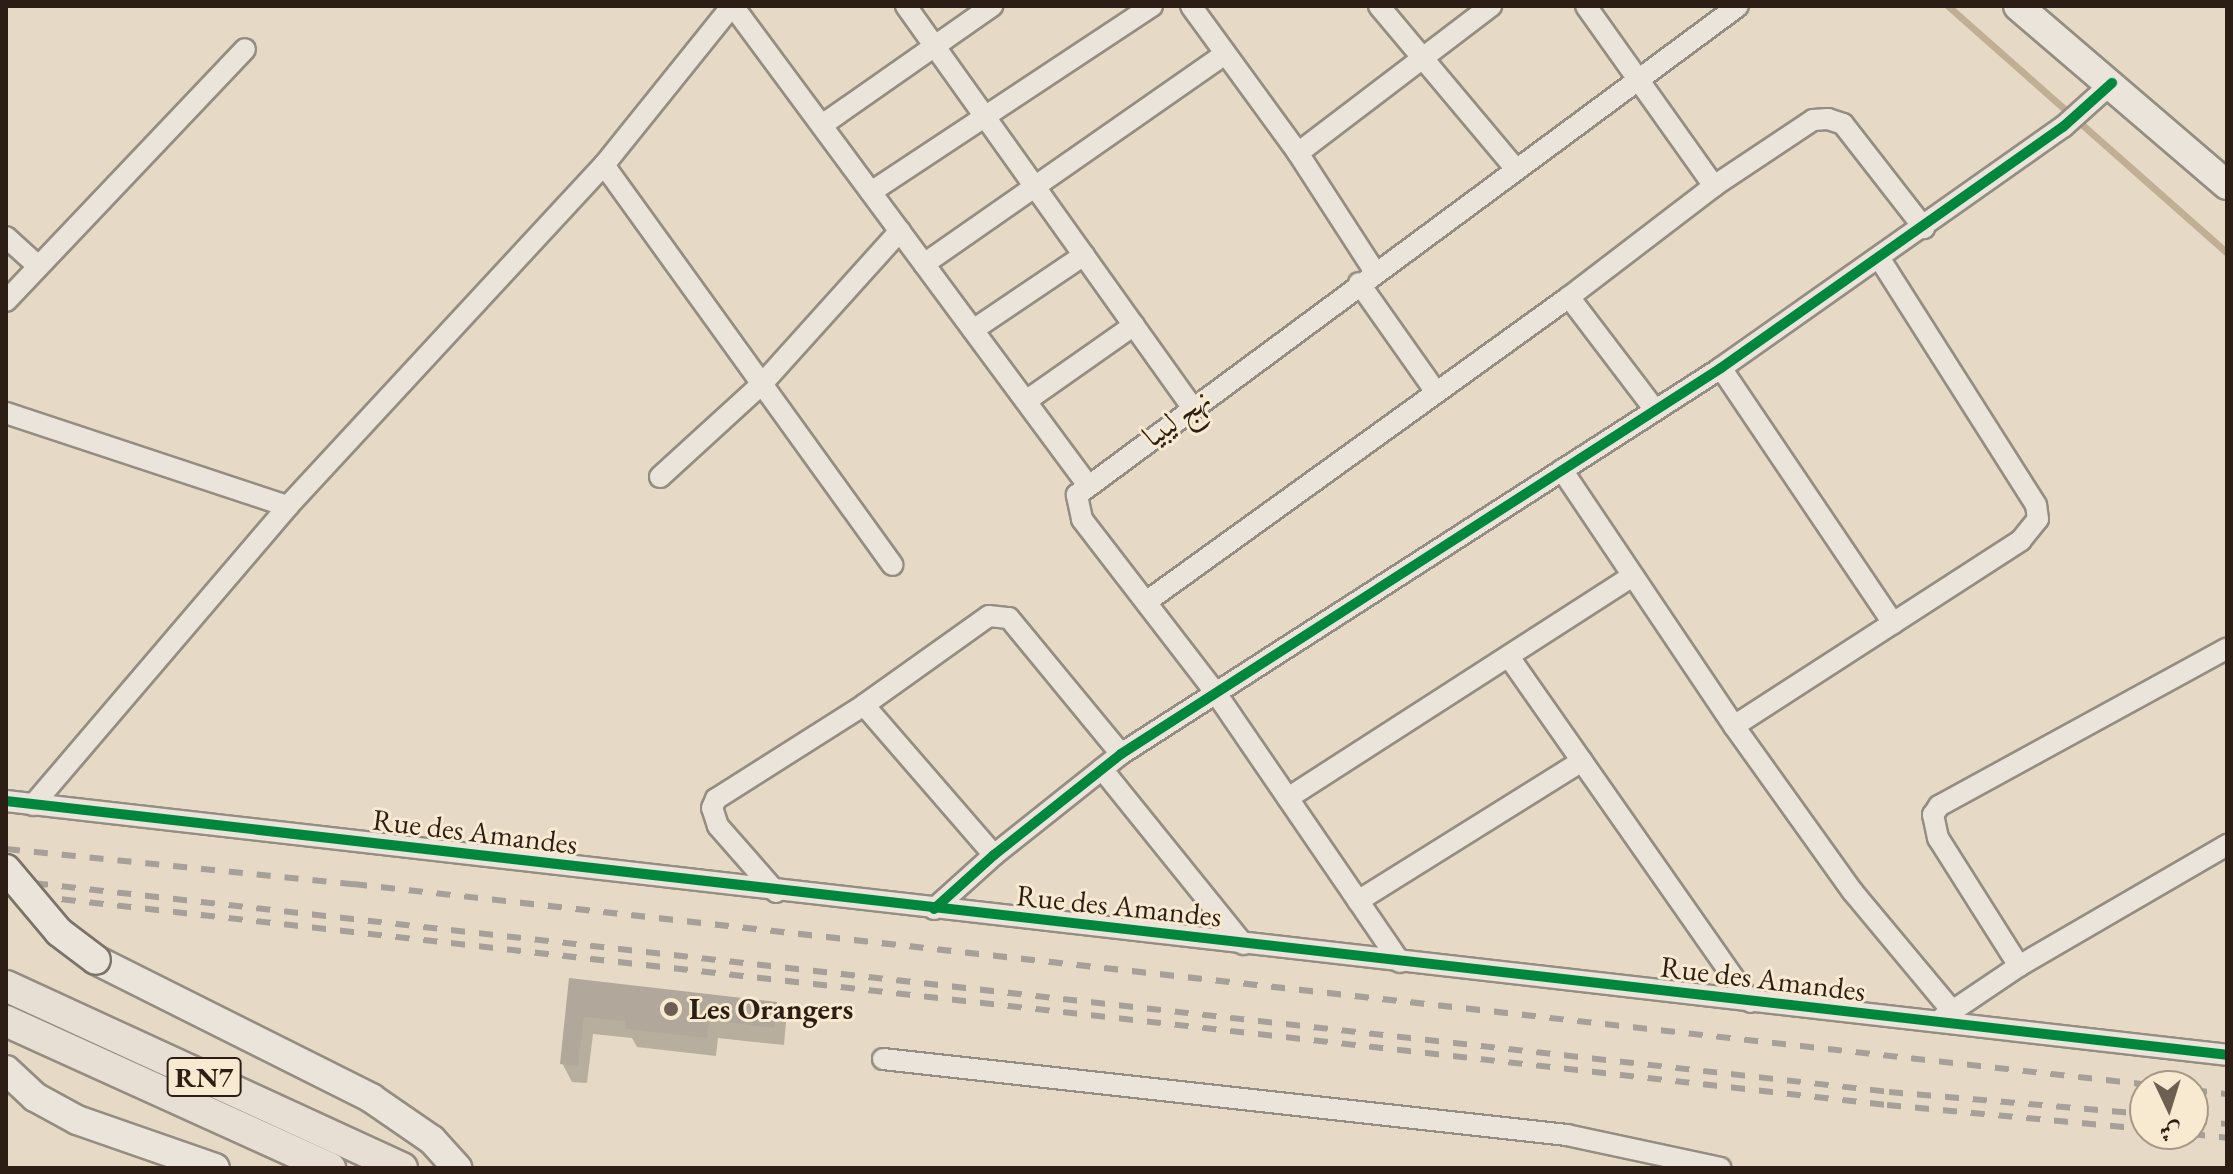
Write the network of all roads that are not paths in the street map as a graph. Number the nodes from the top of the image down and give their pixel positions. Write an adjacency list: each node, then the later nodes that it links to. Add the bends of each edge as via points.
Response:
1 (733, 6): 18 (street); 20 (street)
2 (906, 6): 11 (street)
3 (992, 6): 11 (street)
4 (1152, 6): 17 (street)
5 (1191, 6): 13 (street)
6 (1379, 6): 14 (street)
7 (1491, 6): 14 (street)
8 (1586, 6): 15 (street)
9 (1738, 6): 15 (street, نهج ليبيا)
10 (2018, 6): 16 (street)
11 (934, 45): 17 (street); 18 (street)
12 (245, 49): 32 (street)
13 (1225, 54): 19 (street); 23 (street)
14 (1422, 57): 19 (street); 21 (street)
15 (1638, 79): 21 (street, نهج ليبيا); 24 (street)
16 (2112, 83): 22 (street); 26 (street, via 2063,127)
17 (986, 117): 23 (street); 25 (street)
18 (822, 125): 25 (street)
19 (1298, 153): 33 (street)
20 (604, 165): 39 (street); 48 (street)
21 (1516, 169): 33 (street, نهج ليبيا)
22 (2227, 185)
23 (1035, 186): 29 (street); 31 (street)
24 (1714, 186): 26 (street, via 1801,127 1828,119 1843,124); 34 (street)
25 (871, 192): 27 (street)
26 (1924, 228): 30 (street)
27 (900, 231): 31 (street); 39 (street)
28 (6, 237): 32 (street)
29 (1084, 255): 36 (street); 37 (street)
30 (1880, 259): 38 (street); 52 (street, via 2036,505 2038,519 2021,540)
31 (924, 264): 37 (street)
32 (38, 266): 35 (street)
33 (1367, 278): 40 (street); 42 (street, نهج ليبيا)
34 (1569, 297): 40 (street); 43 (street)
35 (6, 301)
36 (1134, 325): 41 (street); 42 (street)
37 (973, 330): 41 (street)
38 (1721, 368): 43 (street); 52 (street)
39 (762, 384): 46 (street); 49 (street)
40 (1436, 392): 51 (street)
41 (1026, 401): 47 (street)
42 (1192, 407): 47 (street, نهج ليبيا)
43 (1655, 410): 45 (street)
44 (6, 413): 48 (street)
45 (1562, 470): 50 (street); 55 (street)
46 (660, 477)
47 (1087, 484): 51 (street, via 1077,495 1078,511)
48 (288, 506): 63 (street)
49 (892, 565)
50 (1633, 576): 54 (street); 57 (street)
51 (1146, 602): 55 (street)
52 (1893, 623): 57 (street)
53 (2227, 648): 72 (street, via 1939,806 1933,815 1938,838)
54 (1509, 657): 59 (street); 61 (street)
55 (1215, 692): 58 (street); 61 (street)
56 (864, 705): 58 (street, via 975,623 1001,615 1009,618); 65 (street); 67 (street, via 716,799 712,808 718,826)
57 (1734, 726): 75 (street)
58 (1121, 754): 60 (street)
59 (1582, 761): 68 (street); 74 (street)
60 (1102, 769): 65 (street); 70 (street)
61 (1288, 798): 68 (street)
62 (6, 801): 63 (street, Rue des Amandes)
63 (33, 805): 67 (street, Rue des Amandes)
64 (2227, 845): 72 (street)
65 (994, 855): 69 (street)
66 (6, 869): 83 (street, bridge, via 59,932 96,960 371,1098 432,1140)
67 (776, 892): 69 (street, Rue des Amandes)
68 (1358, 901): 71 (street)
69 (934, 909): 70 (street, Rue des Amandes)
70 (1243, 944): 71 (street, Rue des Amandes)
71 (1400, 962): 74 (street, Rue des Amandes)
72 (2019, 966): 75 (street)
73 (6, 986): 82 (main road, RN7)
74 (1751, 1002): 75 (street, Rue des Amandes)
75 (1944, 1017): 77 (street, Rue des Amandes)
76 (6, 1021): 81 (main road, RN7)
77 (2227, 1055)
78 (883, 1059): 84 (street, via 1567,1135)
79 (13, 1078): 80 (street, via 77,1120)
80 (215, 1168)
81 (330, 1168)
82 (402, 1168)
83 (457, 1168)
84 (1721, 1168)

